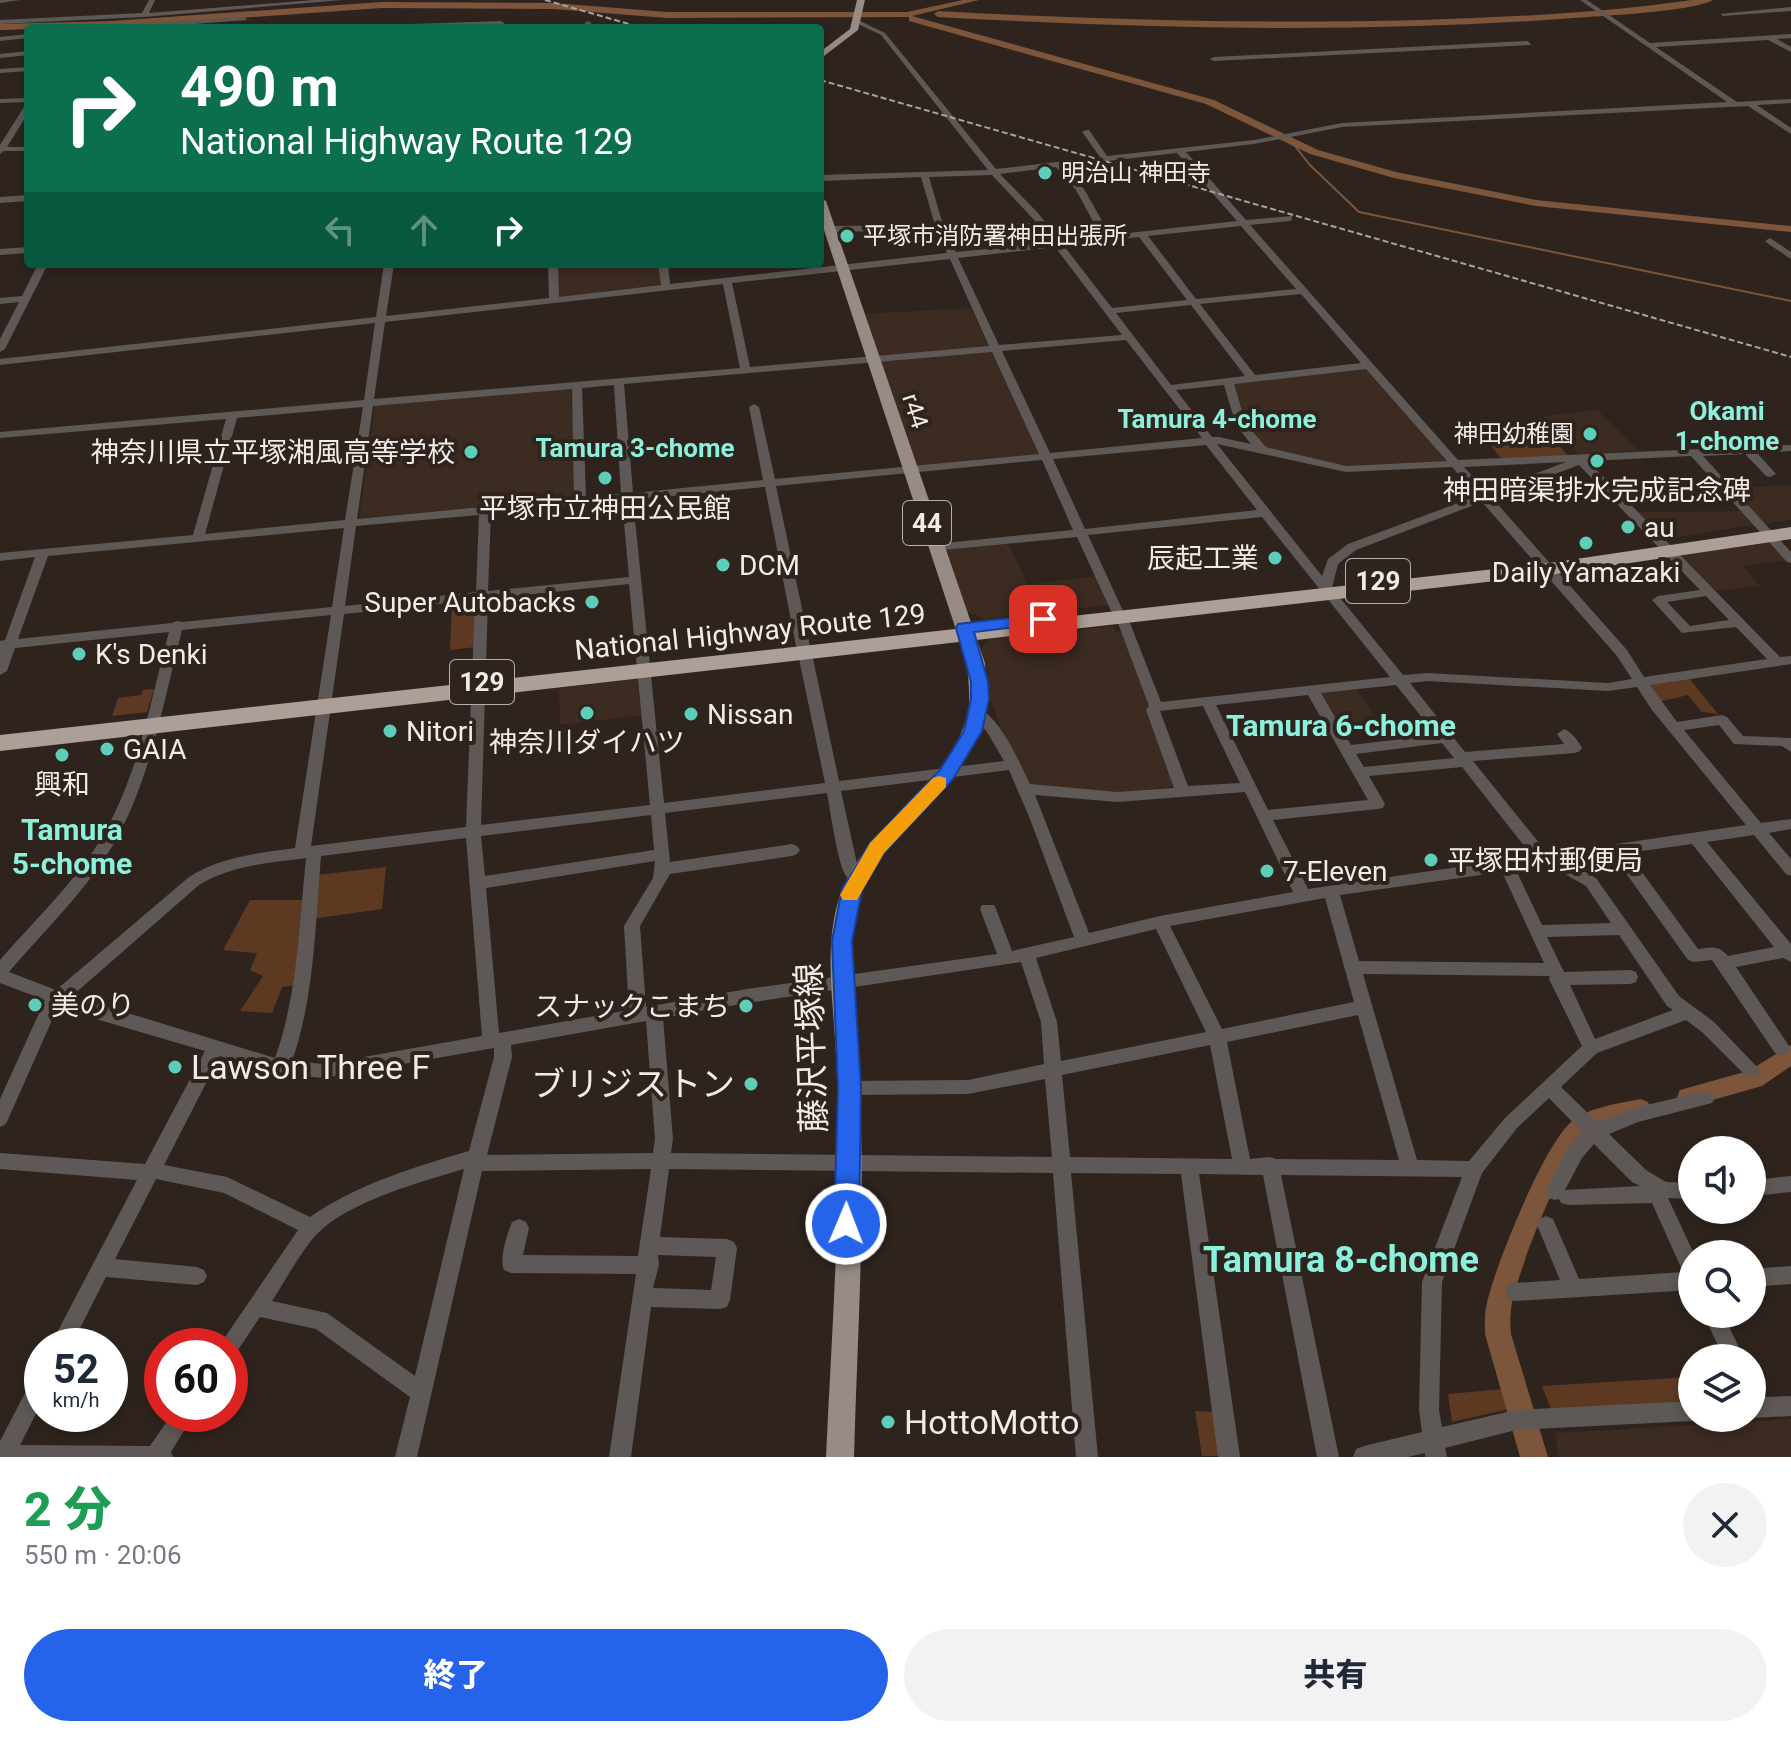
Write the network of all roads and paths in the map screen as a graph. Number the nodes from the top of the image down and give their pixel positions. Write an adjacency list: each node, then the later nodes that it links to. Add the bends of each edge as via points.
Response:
1 (17, 0): 5 (street)
2 (152, 0): 10 (street)
3 (340, 0): 7 (street)
4 (1583, 0): 25 (street)
5 (0, 1)
6 (860, 4): 12 (main road)
7 (245, 5): 10 (street); 11 (street)
8 (1791, 9): 9 (street)
9 (1723, 14)
10 (144, 15): 13 (street)
11 (244, 18): 14 (street); 15 (street)
12 (856, 21): 28 (main road, via 849,36); 50 (street, via 883,34)
13 (0, 22)
14 (192, 24)
15 (244, 24)
16 (422, 24): 17 (street)
17 (501, 24)
18 (0, 32): 19 (street)
19 (24, 33)
20 (24, 34): 23 (street)
21 (1791, 36): 22 (street)
22 (1769, 38): 25 (street); 26 (street)
23 (0, 39)
24 (1528, 43): 31 (street)
25 (1649, 45): 37 (street)
26 (1791, 50)
27 (24, 53): 29 (street)
28 (824, 53)
29 (10, 55): 30 (street); 33 (street)
30 (0, 56)
31 (1214, 59)
32 (24, 69): 33 (street)
33 (0, 70)
34 (0, 101): 38 (street)
35 (1791, 101): 36 (street)
36 (1749, 103): 37 (street); 44 (street)
37 (1735, 104): 47 (street, via 1342,125)
38 (24, 105)
39 (24, 106): 41 (street)
40 (24, 110): 42 (street)
41 (0, 111)
42 (9, 132): 46 (street)
43 (1086, 132): 48 (street)
44 (1791, 132)
45 (24, 149): 46 (street)
46 (1, 150)
47 (1179, 150): 48 (street); 57 (street)
48 (1105, 159): 49 (street)
49 (1058, 165): 50 (street); 62 (street, via 1080,189)
50 (994, 172): 51 (street); 58 (street)
51 (924, 174): 52 (street); 59 (street)
52 (824, 178)
53 (24, 198): 54 (street)
54 (0, 200)
55 (824, 213): 60 (main road, r44 / 44)
56 (1289, 218): 57 (street)
57 (1243, 223): 61 (street); 76 (street)
58 (1043, 226): 59 (street); 64 (street)
59 (940, 228): 60 (street); 67 (street)
60 (829, 229): 73 (main road, r44 / 44)
61 (1142, 235): 62 (street); 80 (street)
62 (1107, 239): 64 (street)
63 (1770, 241): 68 (street)
64 (1055, 244): 67 (street); 81 (street)
65 (24, 250): 66 (street)
66 (0, 252)
67 (953, 255): 73 (street); 84 (street)
68 (1791, 256)
69 (41, 268): 77 (street)
70 (388, 268): 82 (street)
71 (553, 268): 78 (street)
72 (664, 268): 75 (street)
73 (840, 268): 74 (street); 86 (main road, r44 / 44)
74 (727, 281): 75 (street); 89 (street)
75 (666, 287): 78 (street)
76 (1304, 291): 80 (street); 88 (street)
77 (26, 299): 79 (street); 85 (street)
78 (554, 300): 82 (street)
79 (0, 301)
80 (1193, 302): 81 (street); 90 (street)
81 (1108, 311): 83 (street)
82 (380, 319): 87 (street); 95 (street)
83 (1129, 337): 84 (street); 94 (street)
84 (997, 348): 86 (street); 104 (street)
85 (0, 349)
86 (871, 360): 89 (street); 107 (main road, r44 / 44)
87 (0, 362)
88 (1370, 365): 90 (street); 106 (street)
89 (746, 370): 91 (street)
90 (1252, 378): 92 (street)
91 (619, 381): 93 (street); 110 (street)
92 (1228, 381): 94 (street); 102 (street, via 1241,425)
93 (577, 385): 95 (street); 112 (street)
94 (1169, 388): 99 (street)
95 (370, 403): 97 (street); 115 (street)
96 (754, 407): 109 (street)
97 (233, 414): 98 (street); 118 (street)
98 (0, 435)
99 (1209, 441): 102 (street); 104 (street); 114 (street)
100 (1791, 448): 101 (street)
101 (1748, 450): 103 (street); 108 (street)
102 (1263, 451): 106 (street, via 1346,469)
103 (1694, 453): 105 (street); 119 (street)
104 (1046, 457): 107 (street); 117 (street)
105 (1579, 459): 106 (street); 111 (street); 121 (street)
106 (1456, 464): 111 (street)
107 (908, 470): 109 (street); 120 (main road, r44 / 44)
108 (1770, 474)
109 (770, 483): 110 (street); 135 (street)
110 (627, 497): 112 (street); 125 (street)
111 (1485, 497): 124 (street); 126 (street, via 1339,554 1328,571)
112 (580, 501): 113 (street)
113 (485, 510): 115 (street); 128 (street)
114 (1265, 513): 117 (street); 126 (street)
115 (352, 522): 118 (street); 129 (street)
116 (1791, 526): 119 (highway, National Highway Route 129 / 129)
117 (1082, 532): 120 (street); 130 (street)
118 (198, 538): 122 (street)
119 (1782, 543): 121 (highway, National Highway Route 129 / 129)
120 (936, 548): 133 (main road, r44 / 44)
121 (1667, 548): 124 (highway, National Highway Route 129 / 129); 127 (street)
122 (43, 553): 123 (street); 134 (street)
123 (0, 557)
124 (1547, 566): 126 (highway, National Highway Route 129 / 129); 140 (street, via 1622,653)
125 (635, 580): 128 (street); 137 (street)
126 (1330, 591): 130 (highway, National Highway Route 129 / 129); 139 (street)
127 (1709, 592): 131 (street); 131 (street, via 1658,600 1687,630)
128 (481, 596): 129 (street); 141 (street)
129 (339, 609): 132 (street); 144 (street)
130 (1120, 615): 133 (highway, National Highway Route 129 / 129); 145 (street)
131 (1739, 623): 136 (street)
132 (177, 625): 134 (street); 147 (street)
133 (965, 632): 135 (highway, National Highway Route 129 / 129); 146 (main road, 藤沢平塚線, via 979,682)
134 (5, 644): 138 (street)
135 (804, 650): 137 (highway, National Highway Route 129 / 129); 160 (street)
136 (1785, 663): 140 (street)
137 (642, 668): 141 (highway, National Highway Route 129 / 129); 163 (street)
138 (0, 671)
139 (1400, 679): 140 (street, via 1587,688); 142 (street); 151 (street)
140 (1640, 682): 148 (street)
141 (478, 686): 144 (highway, National Highway Route 129 / 129); 167 (street)
142 (1313, 691): 143 (street); 154 (street)
143 (1207, 701): 145 (street); 159 (street)
144 (324, 703): 147 (highway, National Highway Route 129 / 129); 171 (street)
145 (1156, 707): 162 (street)
146 (978, 713): 156 (street, via 992,723); 158 (main road, 藤沢平塚線)
147 (150, 723): 150 (highway, National Highway Route 129 / 129); 152 (highway, National Highway Route 129 / 129); 190 (street, via 117,825)
148 (1673, 727): 153 (street, via 1722,720 1739,741 1786,741); 166 (street)
149 (1564, 734): 155 (street, via 1575,748)
150 (0, 735)
151 (1446, 738): 154 (street); 155 (street)
152 (0, 743)
153 (1791, 747)
154 (1347, 750): 157 (street)
155 (1464, 759): 157 (street); 172 (street)
156 (1011, 765): 158 (street); 161 (street)
157 (1360, 772): 164 (street, via 1378,804)
158 (947, 775): 160 (street); 176 (main road, 藤沢平塚線, via 877,848)
159 (1249, 787): 162 (street); 164 (street)
160 (833, 788): 163 (street); 176 (street, via 851,871)
161 (1023, 789): 162 (street, via 1117,797); 184 (street)
162 (1183, 792)
163 (655, 811): 167 (street); 173 (street)
164 (1263, 816): 179 (street)
165 (1791, 824): 166 (street)
166 (1758, 829): 168 (street); 175 (street)
167 (473, 832): 171 (street); 177 (street)
168 (1696, 838): 170 (street); 185 (street)
169 (792, 850): 173 (street)
170 (1617, 850): 172 (street); 188 (street, via 1694,956 1716,953)
171 (308, 852): 194 (street, via 240,860 210,871); 203 (street, via 298,1002)
172 (1548, 860): 174 (street); 182 (street, via 1591,882)
173 (662, 862): 177 (street); 197 (street, via 632,926)
174 (1507, 867): 178 (street); 183 (street)
175 (1791, 870)
176 (858, 877): 193 (main road, 藤沢平塚線, via 842,941)
177 (478, 883): 199 (street)
178 (1331, 891): 179 (street); 189 (street)
179 (1303, 896): 181 (street)
180 (988, 909): 187 (street)
181 (1160, 922): 184 (street); 198 (street)
182 (1624, 929): 183 (street); 196 (street, via 1673,1001)
183 (1536, 931): 191 (street)
184 (1084, 942): 186 (street)
185 (1789, 954): 188 (street)
186 (1027, 955): 187 (street); 204 (street, via 1049,1022)
187 (1007, 959): 193 (street)
188 (1724, 963): 202 (street)
189 (1355, 967): 191 (street); 195 (street)
190 (0, 974): 194 (street)
191 (1555, 974): 192 (street); 201 (street)
192 (1630, 977)
193 (844, 984): 197 (street); 207 (main road, 藤沢平塚線)
194 (57, 998): 200 (street); 209 (street)
195 (1364, 1007): 198 (street); 219 (street)
196 (1687, 1012): 201 (street); 205 (street)
197 (646, 1013): 199 (street); 213 (street, via 663,1112)
198 (1217, 1036): 204 (street); 216 (street)
199 (496, 1041): 203 (street, via 361,1067 304,1072); 211 (street, via 503,1057)
200 (215, 1048): 203 (street); 221 (street)
201 (1591, 1048): 206 (street)
202 (1781, 1048)
203 (281, 1067)
204 (1054, 1069): 207 (street, via 968,1087); 215 (street)
205 (1751, 1070)
206 (1548, 1086): 210 (street); 220 (street)
207 (849, 1088): 214 (main road, 藤沢平塚線)
208 (1706, 1098): 210 (street)
209 (0, 1119)
210 (1595, 1132): 224 (street); 224 (street, via 1579,1146 1562,1194)
211 (476, 1160): 213 (street); 227 (street, via 414,1175 343,1205); 242 (street)
212 (0, 1161): 221 (street)
213 (661, 1161): 214 (street); 230 (street)
214 (848, 1163): 215 (street); 254 (main road, 藤沢平塚線)
215 (1063, 1165): 218 (street); 255 (street)
216 (1242, 1165): 217 (street); 218 (street)
217 (1270, 1165): 219 (street); 257 (street)
218 (1189, 1166): 256 (street)
219 (1410, 1167): 220 (street)
220 (1474, 1169): 248 (street, via 1432,1282 1429,1410)
221 (150, 1171): 227 (street, via 227,1185); 231 (street)
222 (1791, 1184): 223 (street)
223 (1766, 1187)
224 (1655, 1190): 225 (street); 229 (street)
225 (1678, 1190)
226 (1546, 1225): 236 (street)
227 (311, 1227): 239 (street)
228 (519, 1228): 230 (street, via 511,1264)
229 (1678, 1240)
230 (650, 1256): 238 (street); 238 (street, via 727,1248 720,1300)
231 (101, 1267): 233 (street); 240 (street)
232 (1791, 1275): 234 (street)
233 (197, 1276)
234 (1766, 1277)
235 (1678, 1282): 236 (street)
236 (1574, 1289): 237 (street)
237 (1515, 1292)
238 (644, 1297): 253 (street)
239 (255, 1307): 241 (street); 242 (street, via 320,1320)
240 (69, 1328)
241 (241, 1328)
242 (421, 1393): 252 (street)
243 (1766, 1404): 244 (street)
244 (1791, 1406)
245 (1678, 1412): 248 (street, via 1524,1419)
246 (24, 1415): 249 (street)
247 (172, 1432): 250 (street)
248 (1434, 1448): 258 (street)
249 (2, 1456): 250 (street)
250 (155, 1457): 251 (street)
251 (162, 1457)
252 (406, 1457)
253 (620, 1457)
254 (840, 1457)
255 (1087, 1457)
256 (1229, 1457)
257 (1328, 1457)
258 (1364, 1457)

